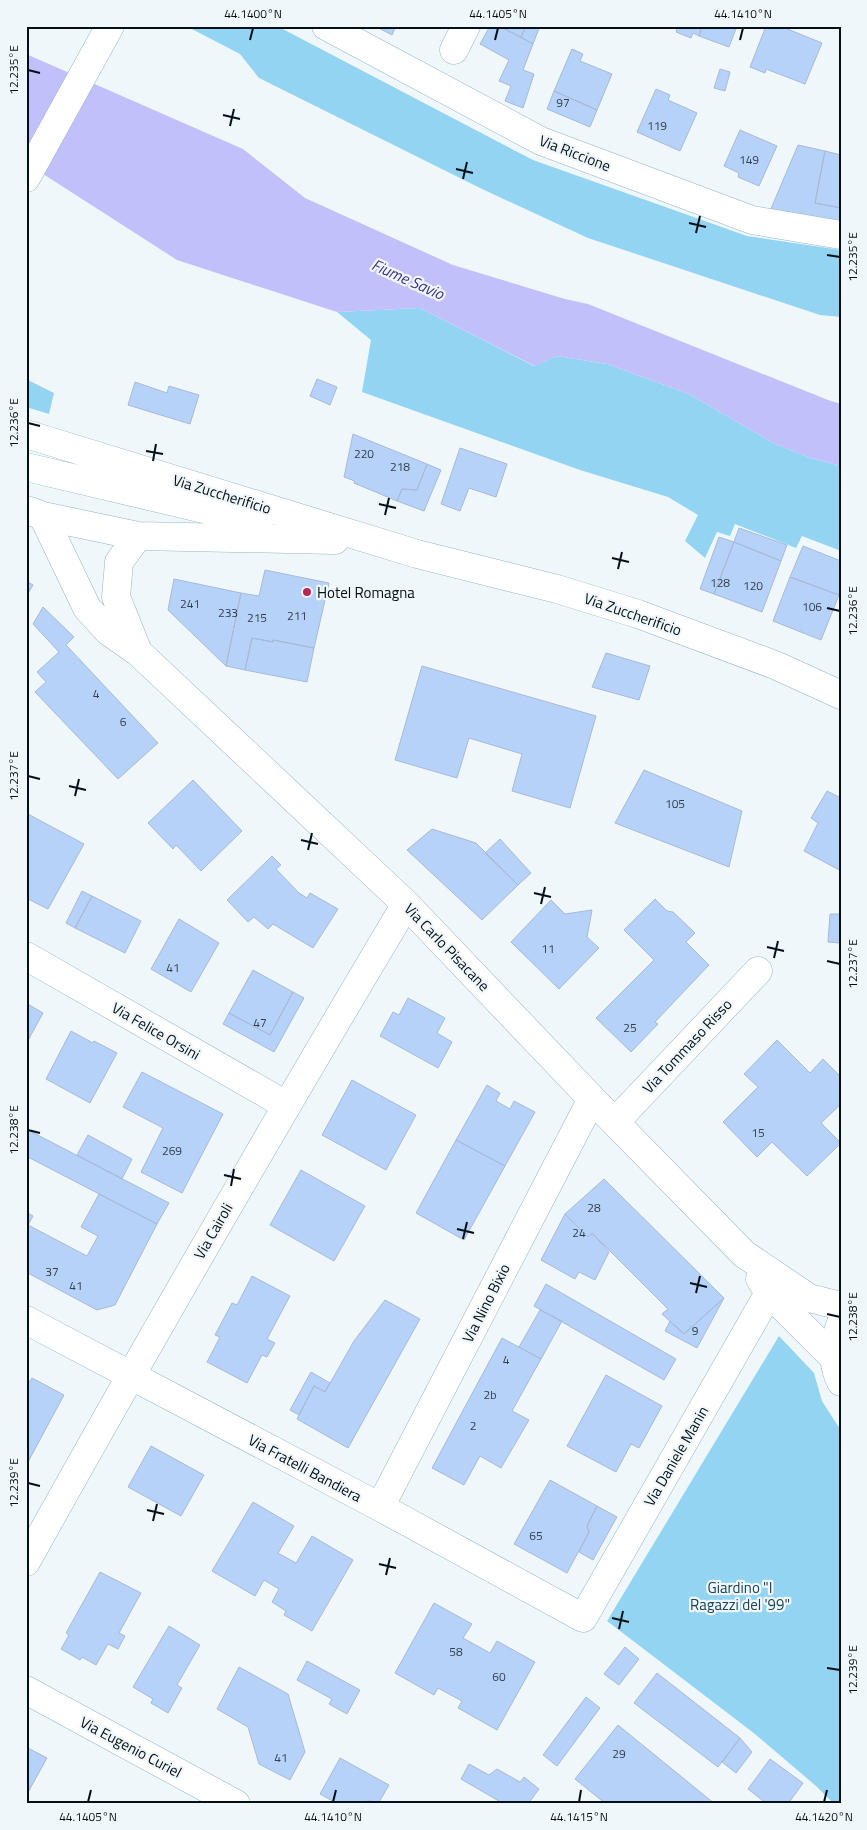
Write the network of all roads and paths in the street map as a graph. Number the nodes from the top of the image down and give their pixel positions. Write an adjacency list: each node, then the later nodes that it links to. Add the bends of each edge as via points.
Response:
1 (110, 26): 3 (street)
2 (326, 26): 4 (street, Via Riccione, via 541,141 752,220)
3 (26, 178)
4 (841, 235)
5 (26, 434): 10 (street, Via Zuccherificio)
6 (26, 467): 9 (street, Via Zuccherificio)
7 (34, 513): 8 (street, Via Zuccherificio); 11 (street, Via Carlo Pisacane, via 87,608 108,631)
8 (138, 536): 9 (street, Via Zuccherificio); 11 (street, via 119,562 116,597)
9 (335, 540): 10 (street, Via Zuccherificio)
10 (417, 554): 12 (street, Via Zuccherificio, via 557,589 638,614 775,665)
11 (138, 652): 13 (street, Via Carlo Pisacane)
12 (841, 695)
13 (406, 904): 16 (street, Via Carlo Pisacane); 17 (street, Via Cairoli)
14 (26, 956): 17 (street, Via Felice Orsini)
15 (758, 970): 18 (street, Via Tommaso Risso)
16 (592, 1098): 18 (street, Via Carlo Pisacane); 26 (street, Via Nino Bixio)
17 (286, 1105): 25 (street, Via Cairoli)
18 (615, 1122): 19 (street, Via Carlo Pisacane)
19 (744, 1254): 20 (street, Via Carlo Pisacane); 21 (street, Via Carlo Pisacane, via 809,1298)
20 (769, 1293): 24 (street, Via Carlo Pisacane); 28 (street, Via Daniele Manin)
21 (841, 1306)
22 (26, 1320): 25 (street, Via Fratelli Bandiera)
23 (841, 1323): 24 (street, via 835,1340)
24 (838, 1370)
25 (130, 1376): 26 (street, Via Fratelli Bandiera); 27 (street, Via Cairoli)
26 (380, 1507): 28 (street, Via Fratelli Bandiera)
27 (26, 1562)
28 (583, 1618)
29 (26, 1690): 30 (street, Via Eugenio Curiel)
30 (236, 1804)

